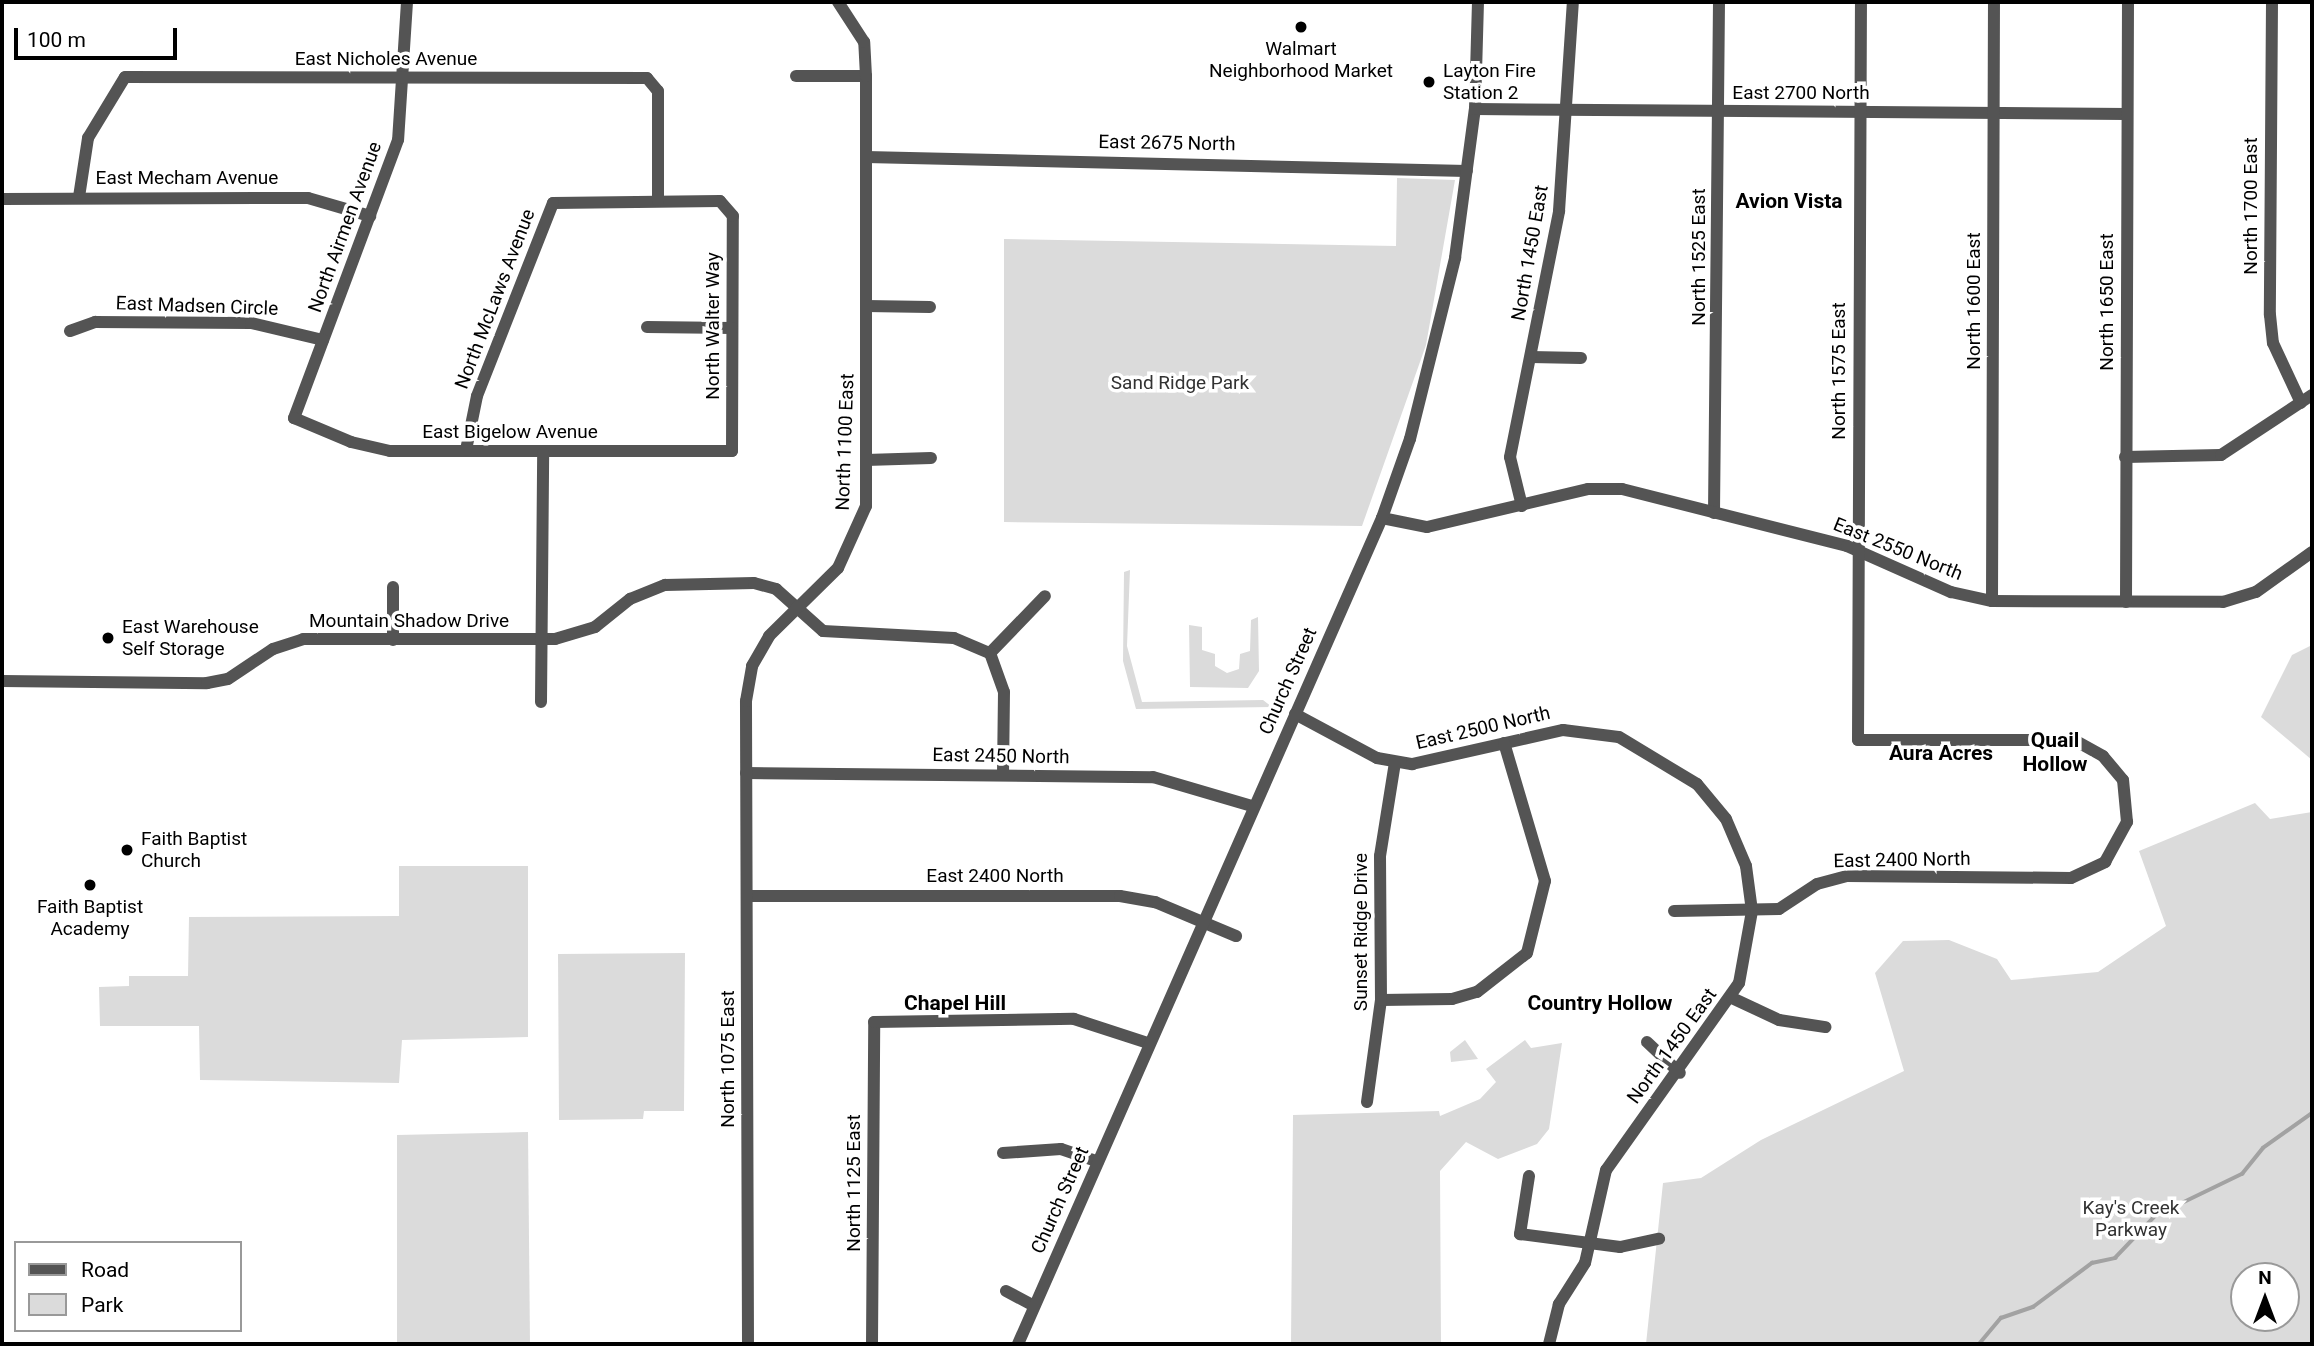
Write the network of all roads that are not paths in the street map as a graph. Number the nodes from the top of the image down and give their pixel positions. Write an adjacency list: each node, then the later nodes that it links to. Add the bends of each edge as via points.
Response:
1 (407, 2): 12 (street, North Airmen Avenue)
2 (838, 2): 11 (street, North 1100 East, via 864,42)
3 (1478, 2): 13 (street, Church Street)
4 (1573, 2): 15 (street, North 1450 East)
5 (1719, 2): 14 (street, North 1525 East)
6 (1861, 2): 16 (street, North 1575 East)
7 (1994, 2): 17 (street, North 1600 East)
8 (2128, 2): 18 (street, North 1650 East)
9 (2272, 2): 34 (street, North 1700 East, via 2270,315 2273,343)
10 (796, 76): 11 (street)
11 (866, 76): 19 (street, North 1100 East)
12 (405, 79): 21 (street, East Nicholes Avenue, via 118,82 88,138); 23 (street, East Nicholes Avenue, via 655,82); 24 (street, North Airmen Avenue, via 398,140)
13 (1475, 109): 15 (street, East 2700 North); 20 (street, Church Street)
14 (1719, 111): 15 (street, East 2700 North); 16 (street, East 2700 North); 43 (street, North 1525 East)
15 (1568, 112): 31 (street, North 1450 East, via 1559,211)
16 (1860, 113): 17 (street, East 2700 North); 45 (street, North 1575 East)
17 (1994, 113): 18 (street, East 2700 North); 49 (street, North 1600 East)
18 (2127, 114): 39 (street, North 1650 East)
19 (866, 157): 20 (street, East 2675 North); 25 (street, North 1100 East)
20 (1467, 171): 44 (street, Church Street, via 1437,345)
21 (79, 197): 22 (street, East Mecham Avenue); 24 (street, East Mecham Avenue, via 308,198)
22 (2, 199)
23 (658, 201): 28 (street, North Walter Way, via 727,203 733,216); 36 (street, North McLaws Avenue, via 553,203 477,396)
24 (370, 216): 30 (street, North Airmen Avenue)
25 (866, 306): 26 (street); 41 (street, North 1100 East)
26 (930, 307)
27 (647, 327): 28 (street)
28 (732, 328): 37 (street, North Walter Way)
29 (70, 331): 30 (street, East Madsen Circle, via 96,322 251,323)
30 (323, 340): 35 (street, North Airmen Avenue)
31 (1531, 357): 32 (street); 42 (street, North 1450 East, via 1510,457)
32 (1581, 358)
33 (2312, 396): 34 (street)
34 (2301, 403): 39 (street, via 2221,454)
35 (294, 418): 36 (street, East Bigelow Avenue, via 364,447)
36 (466, 450): 38 (street, East Bigelow Avenue)
37 (732, 451): 38 (street, East Bigelow Avenue)
38 (543, 453): 53 (street)
39 (2125, 457): 50 (street, North 1650 East)
40 (931, 458): 41 (street)
41 (866, 460): 51 (street, North 1100 East, via 866,506 857,537 838,568)
42 (1522, 506): 43 (street, East 2550 North, via 1608,487); 44 (street, East 2550 North, via 1427,527)
43 (1714, 513): 45 (street, East 2550 North)
44 (1382, 518): 57 (street, Church Street)
45 (1858, 550): 49 (street, East 2550 North, via 1951,592); 64 (street, North 1575 East, via 1858,740 2074,740 2103,756 2123,780 2128,808)
46 (2312, 552): 50 (street, East 2550 North, via 2239,599)
47 (393, 587): 52 (street)
48 (1045, 596): 54 (street)
49 (1992, 601): 50 (street, East 2550 North)
50 (2126, 602)
51 (796, 607): 53 (street, Mountain Shadow Drive, via 766,585 687,583 647,591 581,633); 54 (street, via 822,631 844,637 954,638); 61 (street, North 1100 East, via 752,666)
52 (393, 640): 53 (street, Mountain Shadow Drive); 55 (street, Mountain Shadow Drive, via 289,642 228,679 207,683)
53 (542, 640): 56 (street)
54 (990, 653): 62 (street, via 1004,692)
55 (2, 681)
56 (541, 702)
57 (1295, 714): 59 (street, East 2500 North, via 1310,727); 63 (street, Church Street)
58 (1504, 743): 59 (street, East 2500 North, via 1432,762); 60 (street, East 2500 North, via 1563,730 1594,733 1644,747); 71 (street, via 1545,881 1527,953 1477,992 1452,999)
59 (1395, 762): 71 (street, Sunset Ridge Drive, via 1380,856)
60 (1683, 772): 67 (street, North 1450 East, via 1726,819 1746,866)
61 (746, 773): 62 (street, East 2450 North); 65 (street, North 1075 East)
62 (1003, 775): 63 (street, East 2450 North, via 1153,777)
63 (1252, 806): 68 (street, Church Street)
64 (2122, 836): 67 (street, East 2400 North, via 2105,862 2071,878 1847,876 1817,884 1779,909)
65 (747, 896): 68 (street, East 2400 North, via 1120,895); 84 (street, North 1075 East)
66 (1674, 911): 67 (street, East 2400 North)
67 (1752, 911): 70 (street, North 1450 East)
68 (1203, 920): 69 (street, East 2400 North); 74 (street, Church Street)
69 (1236, 936)
70 (1732, 998): 72 (street, via 1779,1020); 75 (street, North 1450 East)
71 (1381, 1000): 76 (street, Sunset Ridge Drive)
72 (1825, 1027)
73 (1647, 1042): 75 (street)
74 (1147, 1043): 78 (street, Church Street); 85 (street, North 1125 East, via 1074,1019 874,1022)
75 (1679, 1073): 81 (street, North 1450 East, via 1606,1170)
76 (1367, 1102)
77 (1003, 1153): 78 (street, via 1061,1149)
78 (1098, 1162): 83 (street, Church Street)
79 (1529, 1176): 81 (street, via 1520,1234)
80 (1660, 1239): 81 (street, via 1632,1247)
81 (1590, 1244): 87 (street, North 1450 East, via 1580,1275 1559,1304)
82 (1006, 1291): 83 (street)
83 (1034, 1306): 86 (street, Church Street)
84 (747, 1344)
85 (872, 1344)
86 (1018, 1344)
87 (1549, 1344)

